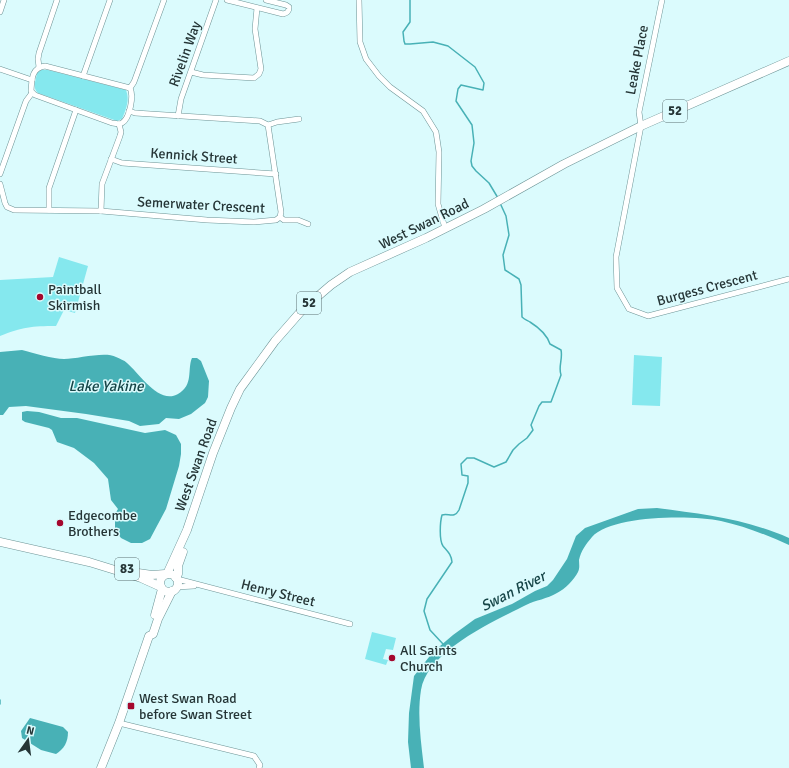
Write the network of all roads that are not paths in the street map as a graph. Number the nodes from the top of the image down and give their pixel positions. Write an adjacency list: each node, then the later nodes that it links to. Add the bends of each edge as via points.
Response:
1 (4, 0): 11 (street)
2 (57, 0): 13 (street, via 39,53)
3 (110, 0): 16 (street)
4 (164, 0): 18 (street)
5 (216, 0): 15 (street, Rivelin Way)
6 (227, 0): 10 (street)
7 (266, 0): 10 (street, via 286,5 289,10 283,14)
8 (358, 0): 35 (street, via 360,42 366,59 390,87 424,111 436,132 440,152 438,204)
9 (662, 0): 26 (street, Leake Place, via 639,112)
10 (257, 8): 15 (street, via 256,30 261,69 259,74 254,78)
11 (0, 12)
12 (789, 61): 26 (main road, West Swan Road / 52)
13 (39, 67): 16 (street, via 45,66); 17 (street, via 34,71)
14 (0, 69): 17 (street)
15 (191, 72): 22 (street, Rivelin Way)
16 (83, 76): 18 (street)
17 (32, 80): 19 (street)
18 (130, 88): 21 (street, via 132,97)
19 (32, 93): 20 (street); 28 (street, via 26,101)
20 (76, 110): 24 (street); 31 (street, via 49,188)
21 (129, 111): 22 (street); 24 (street, via 125,120)
22 (178, 116): 25 (street, via 260,122)
23 (300, 118): 25 (street)
24 (119, 124): 27 (street, via 121,132)
25 (268, 125): 29 (street, Semerwater Crescent)
26 (641, 126): 35 (main road, West Swan Road / 52); 36 (street, Burgess Crescent, via 616,257 617,288 629,308 648,316)
27 (111, 159): 29 (street, Kennick Street, via 122,163); 32 (street, via 102,184)
28 (0, 174)
29 (276, 174): 33 (street, Semerwater Crescent)
30 (0, 184): 31 (street, Semerwater Crescent, via 7,207 14,210)
31 (49, 210): 32 (street, Semerwater Crescent)
32 (101, 211): 33 (street, Semerwater Crescent, via 254,222 276,220)
33 (280, 217): 34 (street)
34 (308, 224)
35 (445, 228): 37 (main road, West Swan Road / 52, via 350,272 303,309 280,335 240,389)
36 (789, 279)
37 (187, 530): 40 (main road, West Swan Road / 52); 41 (main road, West Swan Road / 52, via 189,536 178,566)
38 (0, 542): 39 (main road, 83)
39 (89, 562): 40 (main road, 83, via 120,567 141,574); 42 (main road, 83, via 141,578)
40 (166, 574): 41 (main road, via 172,575); 42 (main road, 52, via 160,581)
41 (175, 584): 42 (main road, via 167,592); 43 (street, Henry Street, via 199,586); 44 (main road, West Swan Road / 52, via 153,634)
42 (161, 588): 44 (main road, West Swan Road / 52, via 158,609 148,632)
43 (350, 624)
44 (149, 636): 45 (main road, West Swan Road / 52)
45 (119, 723): 46 (main road, West Swan Road / 52); 47 (street, via 254,756)
46 (101, 768)
47 (260, 768)

